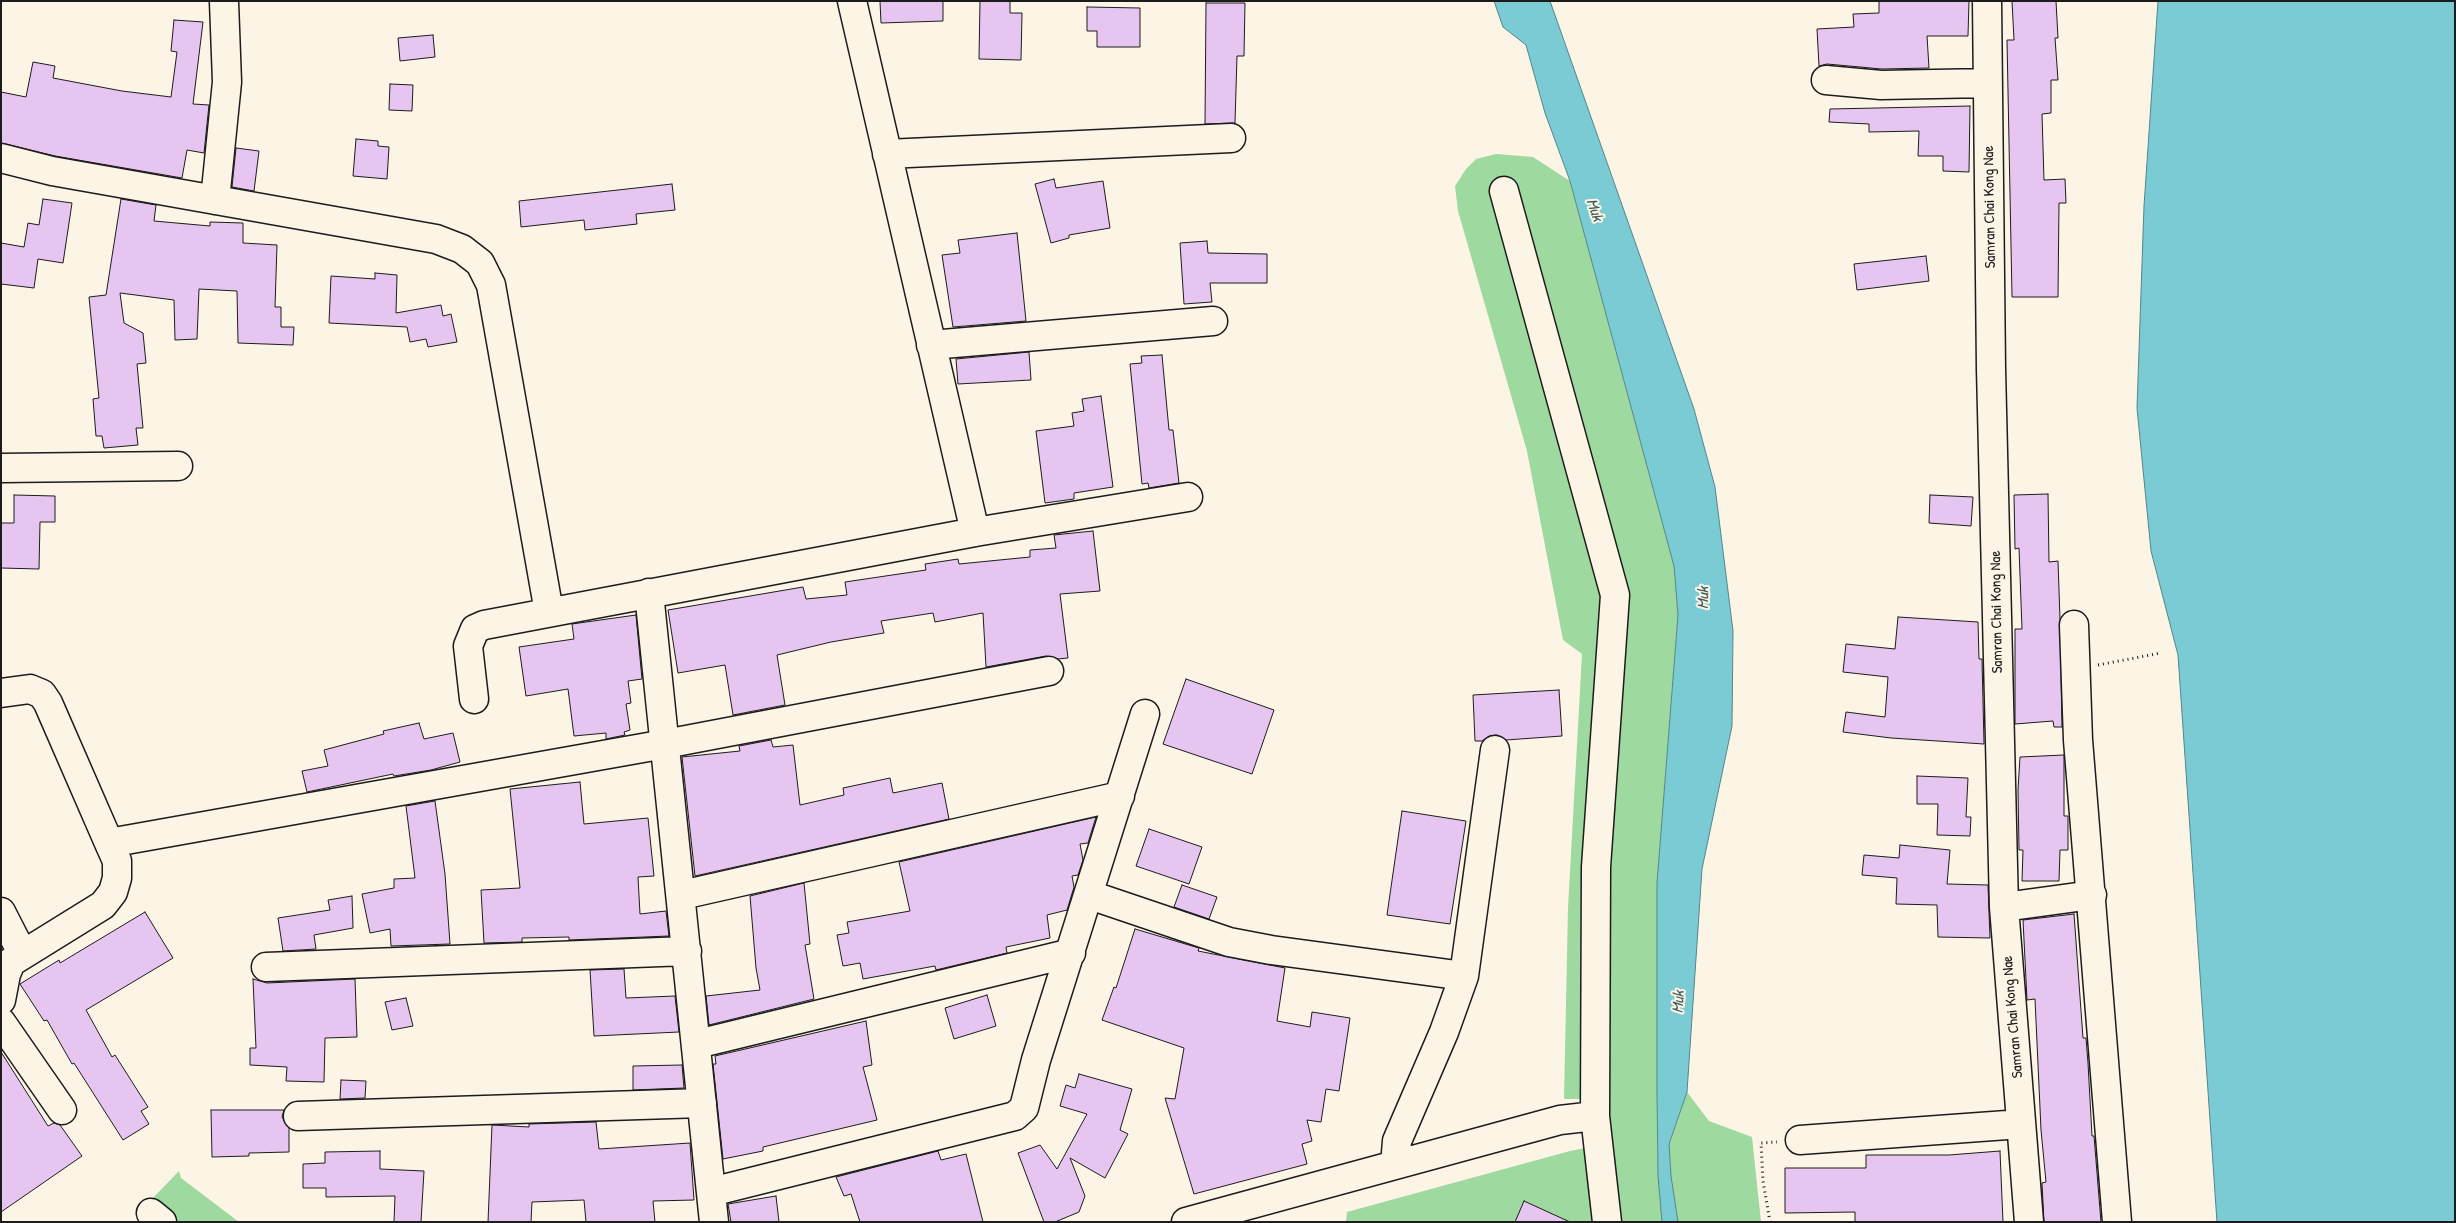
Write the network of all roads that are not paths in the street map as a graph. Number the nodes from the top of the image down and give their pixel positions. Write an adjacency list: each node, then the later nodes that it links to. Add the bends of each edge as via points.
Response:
1 (852, 1): 7 (street)
2 (1987, 1): 5 (street, Samran Chai Kong Nae)
3 (224, 2): 10 (street, via 227,82)
4 (1826, 80): 5 (street, via 1881,85)
5 (1988, 83): 31 (street, Samran Chai Kong Nae)
6 (1231, 138): 7 (street)
7 (887, 154): 12 (street)
8 (1, 158): 10 (street, via 52,171)
9 (1504, 191): 44 (street, via 1615,594 1596,867)
10 (215, 200): 18 (street, via 436,239 462,249 480,263 491,285)
11 (1213, 321): 12 (street)
12 (931, 345): 16 (street)
13 (178, 466): 14 (street)
14 (1, 468)
15 (1188, 498): 16 (street)
16 (974, 532): 17 (street)
17 (649, 593): 18 (street); 24 (street)
18 (549, 612): 22 (street, via 484,624 475,629 468,646)
19 (2074, 625): 28 (street, via 2078,740)
20 (1049, 671): 24 (street)
21 (1, 692): 27 (street, via 30,689 42,694)
22 (474, 699)
23 (1145, 714): 26 (street)
24 (665, 744): 27 (street); 29 (street)
25 (1496, 750): 37 (street)
26 (1120, 796): 29 (street); 30 (street)
27 (109, 842): 34 (street, via 117,862 117,878 113,892 103,905)
28 (2092, 894): 31 (street); 53 (street)
29 (682, 895): 33 (street)
30 (1090, 895): 35 (street); 37 (street, via 1229,942)
31 (2004, 907): 45 (street, Samran Chai Kong Nae)
32 (1, 912): 34 (street)
33 (687, 952): 36 (street); 40 (street)
34 (22, 953): 38 (street, via 11,962)
35 (1071, 953): 40 (street); 48 (street, via 1024,1108 1015,1116)
36 (266, 967)
37 (1464, 976): 47 (street, via 1444,1032 1397,1141)
38 (1, 1000)
39 (1, 1022): 42 (street)
40 (697, 1044): 41 (street)
41 (702, 1103): 43 (street); 48 (street)
42 (62, 1110)
43 (298, 1116)
44 (1595, 1116): 47 (street, via 1560,1120); 51 (street)
45 (2021, 1124): 46 (street); 52 (street, Samran Chai Kong Nae)
46 (1800, 1140)
47 (1395, 1165): 50 (street)
48 (711, 1192): 49 (street)
49 (714, 1222)
50 (1186, 1222)
51 (1607, 1222)
52 (2029, 1222)
53 (2117, 1222)

